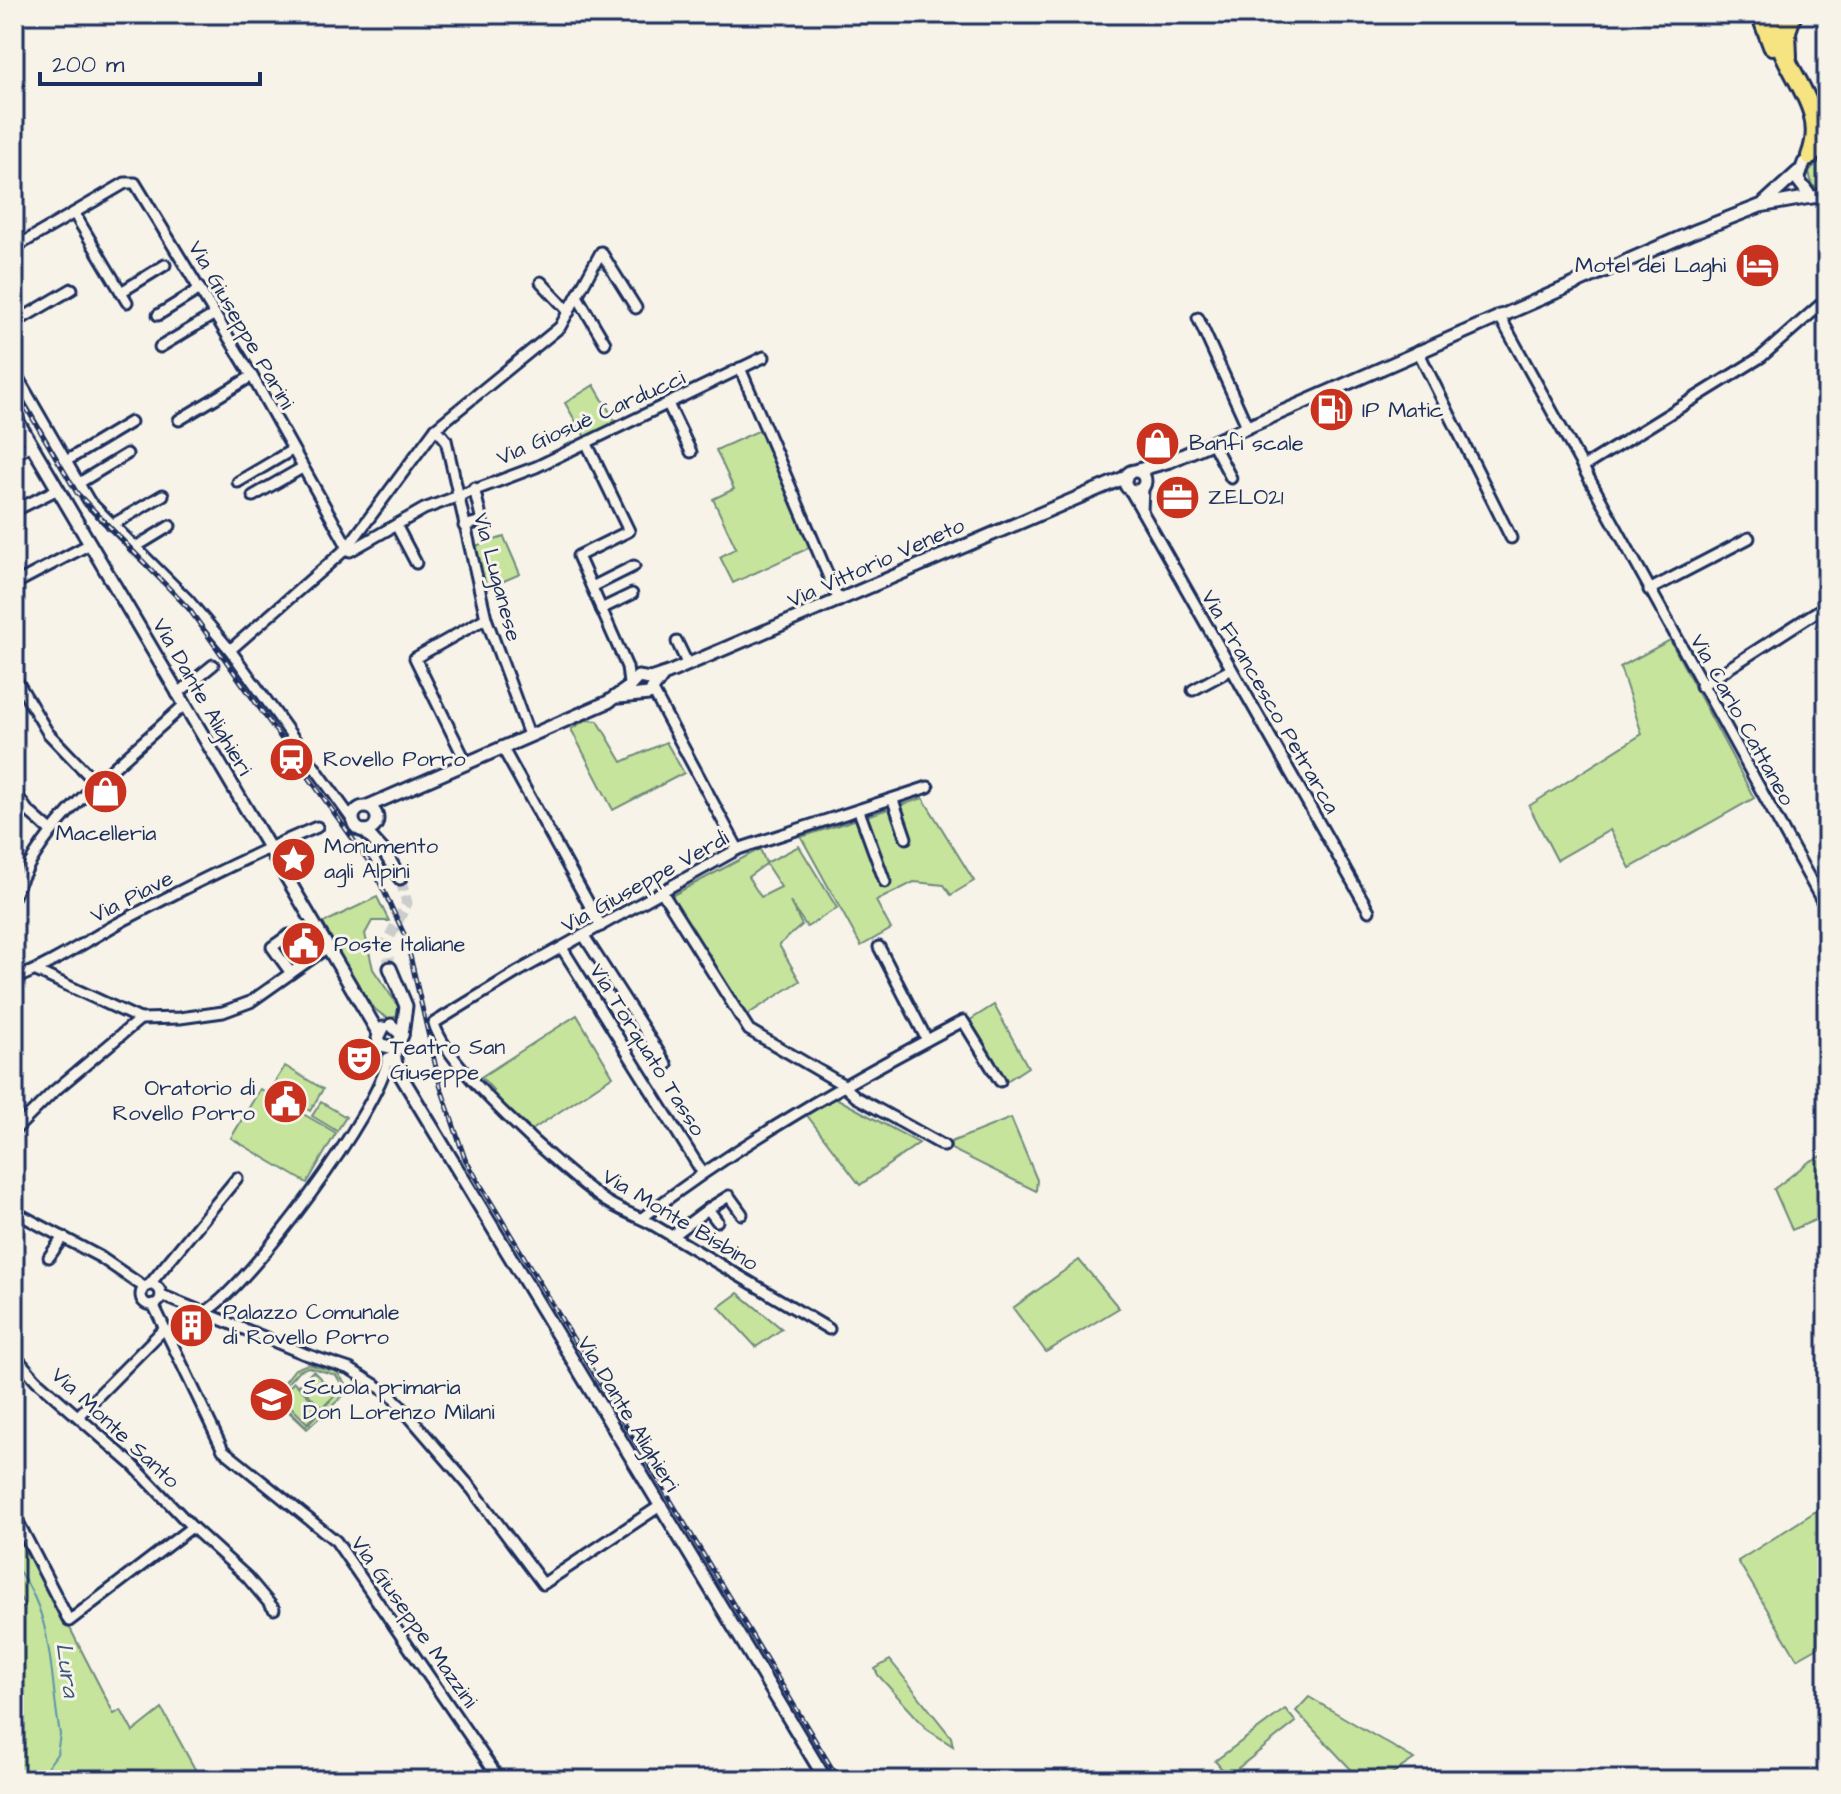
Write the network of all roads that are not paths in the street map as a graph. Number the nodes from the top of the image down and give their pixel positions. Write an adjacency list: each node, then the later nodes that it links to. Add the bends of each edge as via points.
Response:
1 (1760, 14): 4 (highway, via 1764,33)
2 (1773, 14): 4 (highway)
3 (1793, 14): 4 (highway, via 1786,41)
4 (1788, 68): 5 (highway)
5 (1806, 97): 6 (highway); 8 (highway, via 1817,123)
6 (1827, 120)
7 (1827, 145): 8 (street)
8 (1810, 156): 9 (street)
9 (1798, 171): 10 (street, via 1800,186); 11 (street)
10 (1822, 197): 11 (street)
11 (1760, 206): 26 (street)
12 (74, 213): 13 (street, Via Giuseppe Parini); 17 (street, Via Giuseppe Parini, via 125,183 135,183); 18 (street)
13 (15, 245)
14 (165, 265): 18 (street)
15 (541, 282): 23 (street)
16 (72, 289): 28 (street)
17 (200, 289): 24 (street, Via Giuseppe Parini); 25 (street)
18 (121, 292): 21 (street)
19 (577, 296): 22 (street, via 601,252); 23 (street); 29 (street)
20 (1827, 299): 51 (street, via 1761,357)
21 (127, 302)
22 (636, 308)
23 (569, 312): 41 (street, via 560,327)
24 (215, 314): 30 (street); 35 (street, Via Giuseppe Parini)
25 (158, 315)
26 (1499, 315): 31 (street); 51 (street, Via Carlo Cattaneo)
27 (1198, 318): 40 (street)
28 (14, 323)
29 (605, 343)
30 (160, 347)
31 (1424, 349): 40 (street); 70 (street)
32 (764, 357): 33 (street, Via Giosuè Carducci)
33 (740, 368): 36 (street, Via Giosuè Carducci); 81 (street)
34 (14, 371): 49 (street)
35 (252, 376): 38 (street); 45 (street, Via Giuseppe Parini)
36 (668, 404): 43 (street, Via Giosuè Carducci); 46 (street)
37 (14, 415): 44 (street, Via Dante Alighieri)
38 (179, 420)
39 (131, 422): 49 (street)
40 (1247, 426): 42 (street)
41 (436, 428): 61 (street, Via Luganese, via 446,440); 74 (street)
42 (1212, 442): 50 (street); 54 (street)
43 (587, 444): 59 (street, Via Giosuè Carducci); 78 (street, via 629,531 578,556)
44 (31, 445): 48 (street); 60 (street, Via Dante Alighieri)
45 (292, 450): 52 (street, Via Giuseppe Parini); 55 (street)
46 (691, 452)
47 (127, 454): 56 (street)
48 (14, 455)
49 (66, 461): 56 (street)
50 (1170, 461): 53 (street); 58 (street)
51 (1583, 467): 79 (street, Via Carlo Cattaneo)
52 (302, 468): 63 (street); 74 (street, Via Giuseppe Parini)
53 (1138, 470): 57 (street); 58 (street)
54 (1231, 478)
55 (238, 482)
56 (79, 483): 66 (street)
57 (1128, 484): 58 (street, Via Vittorio Veneto); 65 (street, Via Francesco Petrarca); 81 (street, Via Vittorio Veneto, via 1104,486)
58 (1145, 485): 65 (street)
59 (474, 488): 61 (street, Via Giosuè Carducci); 69 (street, via 482,521)
60 (58, 489): 64 (street); 72 (street, Via Dante Alighieri)
61 (458, 493): 67 (street, Via Giosuè Carducci); 69 (street, Via Luganese)
62 (163, 495): 66 (street)
63 (253, 496)
64 (14, 511)
65 (1142, 511): 89 (street, Via Francesco Petrarca)
66 (112, 525): 73 (street)
67 (396, 525): 74 (street, Via Giosuè Carducci); 75 (street)
68 (170, 526): 73 (street)
69 (464, 526): 84 (street, Via Luganese)
70 (1511, 538)
71 (1749, 538): 79 (street)
72 (90, 544): 77 (street); 94 (street, Via Dante Alighieri)
73 (134, 548): 86 (street)
74 (347, 548): 86 (street)
75 (416, 563)
76 (634, 566): 78 (street)
77 (14, 584)
78 (592, 587): 83 (street)
79 (1649, 590): 91 (street, Via Carlo Cattaneo)
80 (632, 594): 83 (street)
81 (839, 601): 88 (street, Via Vittorio Veneto)
82 (1827, 605): 91 (street)
83 (601, 609): 92 (street)
84 (486, 618): 96 (street, Via Luganese); 98 (street, via 415,658)
85 (677, 642): 88 (street)
86 (230, 650): 104 (street, via 343,807)
87 (213, 665): 94 (street)
88 (688, 665): 92 (street, Via Vittorio Veneto)
89 (1230, 670): 93 (street); 117 (street, Via Francesco Petrarca)
90 (14, 676): 99 (street, via 48,733)
91 (1701, 686): 116 (street, Via Carlo Cattaneo)
92 (642, 687): 96 (street); 110 (street)
93 (1193, 690)
94 (177, 694): 95 (street, Via Dante Alighieri)
95 (183, 706): 99 (street); 109 (street, Via Dante Alighieri)
96 (529, 735): 97 (street)
97 (502, 747): 98 (street); 118 (street)
98 (466, 762): 104 (street, via 386,798)
99 (98, 785): 106 (street)
100 (928, 787): 102 (street, Via Giuseppe Verdi)
101 (14, 790): 106 (street)
102 (893, 800): 103 (street, Via Giuseppe Verdi); 108 (street)
103 (859, 811): 110 (street, Via Giuseppe Verdi); 113 (street)
104 (366, 818): 112 (street)
105 (317, 827): 107 (street)
106 (51, 831): 115 (street, via 32,855)
107 (297, 836): 109 (street); 111 (street, via 282,852)
108 (906, 838)
109 (267, 848): 111 (street, Via Dante Alighieri); 125 (street, Via Piave)
110 (738, 849): 114 (street, Via Giuseppe Verdi)
111 (282, 873): 123 (street, Via Dante Alighieri)
112 (400, 878)
113 (885, 882)
114 (662, 892): 118 (street, Via Giuseppe Verdi); 139 (street, via 749,1030)
115 (14, 896)
116 (1827, 910)
117 (1369, 911)
118 (601, 926): 120 (street, Via Giuseppe Verdi)
119 (289, 935): 126 (street, via 272,947)
120 (584, 936): 122 (street, Via Giuseppe Verdi); 136 (street)
121 (879, 947): 135 (street)
122 (562, 948): 131 (street, Via Giuseppe Verdi); 142 (street, Via Torquato Tasso)
123 (325, 949): 126 (street); 128 (street, Via Dante Alighieri)
124 (390, 968): 129 (street)
125 (36, 971): 127 (street, Via Piave); 130 (street)
126 (291, 973): 130 (street, via 236,1008)
127 (14, 979)
128 (356, 1000): 132 (street, Via Dante Alighieri); 133 (street, Via Dante Alighieri)
129 (406, 1009): 132 (street, via 399,1022); 134 (street)
130 (140, 1019): 140 (street)
131 (437, 1020): 147 (street, Via Monte Bisbino, via 445,1049 502,1110 603,1200)
132 (390, 1025): 133 (street); 134 (street, Via Dante Alighieri)
133 (379, 1034): 137 (street, Via Dante Alighieri)
134 (402, 1035): 137 (street)
135 (927, 1040): 138 (street, via 963,1021); 139 (street)
136 (667, 1065)
137 (390, 1068): 155 (street, via 318,1186); 160 (street, Via Dante Alighieri)
138 (1000, 1081)
139 (842, 1084): 141 (street); 142 (street)
140 (14, 1131)
141 (944, 1146)
142 (702, 1172): 147 (street)
143 (237, 1178): 152 (street)
144 (708, 1209): 146 (street, via 729,1196); 148 (street); 149 (street)
145 (14, 1212): 150 (street)
146 (742, 1214)
147 (642, 1218): 149 (street, Via Monte Bisbino)
148 (717, 1221)
149 (672, 1236): 156 (street, Via Monte Bisbino)
150 (63, 1237): 151 (street); 152 (street)
151 (49, 1257)
152 (147, 1286): 153 (street); 154 (street, Via Giuseppe Mazzini, via 142,1299)
153 (161, 1295): 154 (street); 155 (street)
154 (153, 1304): 157 (street, Via Giuseppe Mazzini)
155 (205, 1312): 160 (street, via 350,1369 390,1394 472,1489 543,1584)
156 (829, 1329)
157 (163, 1330): 159 (street); 164 (street, Via Giuseppe Mazzini, via 223,1450 336,1541)
158 (14, 1355): 159 (street, Via Monte Santo)
159 (78, 1416): 162 (street, Via Monte Santo)
160 (660, 1506): 165 (street, Via Dante Alighieri)
161 (14, 1514): 162 (street, via 69,1621)
162 (192, 1527): 163 (street, Via Monte Santo)
163 (274, 1609)
164 (500, 1780)
165 (826, 1780)

